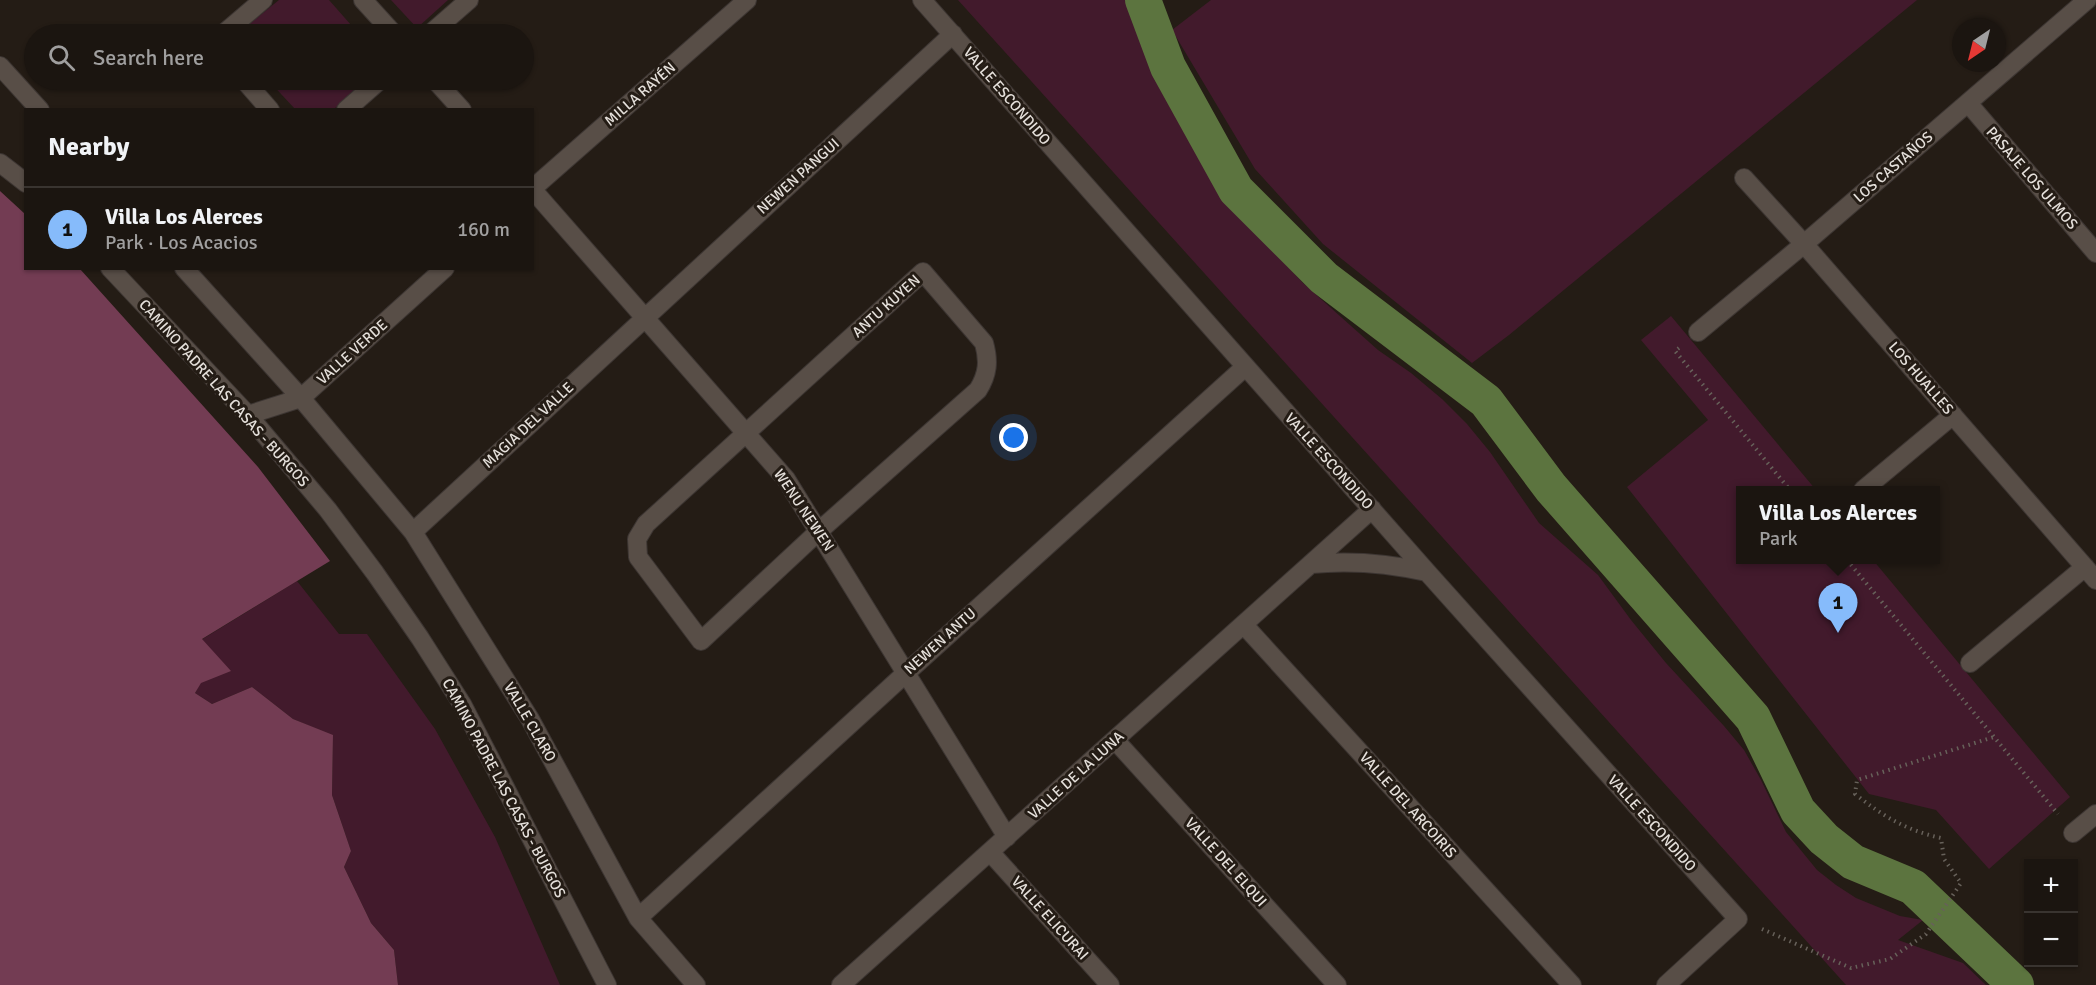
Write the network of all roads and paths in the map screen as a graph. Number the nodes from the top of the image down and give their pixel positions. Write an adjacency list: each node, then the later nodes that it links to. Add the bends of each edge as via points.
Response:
1 (262, 0): 7 (street)
2 (363, 0): 8 (street)
3 (469, 0): 9 (street)
4 (747, 0): 23 (street, MILLA RAYÉN)
5 (922, 0): 10 (street, VALLE ESCONDIDO)
6 (2087, 0): 15 (street, LOS CASTAÑOS)
7 (234, 24)
8 (385, 24)
9 (441, 24)
10 (953, 34): 30 (street, NEWEN PANGUI); 32 (street, VALLE ESCONDIDO)
11 (0, 66): 16 (street)
12 (253, 90): 17 (street)
13 (369, 90): 18 (street)
14 (444, 90): 19 (street)
15 (1968, 103): 25 (street, LOS CASTAÑOS); 26 (street, PASAJE LOS ULMOS)
16 (38, 108)
17 (268, 108)
18 (348, 108)
19 (460, 108)
20 (0, 163): 22 (street)
21 (1744, 178): 25 (street, LOS HUALLES)
22 (24, 181)
23 (534, 188)
24 (534, 190): 30 (street, WENU NEWEN)
25 (1804, 244): 31 (street, LOS CASTAÑOS); 35 (street, LOS HUALLES)
26 (2096, 253)
27 (112, 270): 34 (street, CAMINO PADRE LAS CASAS - BURGOS)
28 (186, 270): 33 (street, VALLE CLARO)
29 (443, 270): 33 (street, VALLE VERDE)
30 (644, 318): 36 (street, WENU NEWEN); 40 (street, MAGIA DEL VALLE)
31 (1698, 332): 37 (path, via 1675,351)
32 (1245, 367): 39 (street, VALLE ESCONDIDO); 48 (street, NEWEN ANTU)
33 (302, 398): 34 (street, VALLE VERDE); 40 (street, VALLE CLARO)
34 (248, 415): 58 (street, CAMINO PADRE LAS CASAS - BURGOS, via 375,573 456,694)
35 (1953, 415): 38 (street); 45 (street, LOS HUALLES)
36 (746, 433): 41 (street, WENU NEWEN, via 786,479); 41 (street, via 646,524 637,539 638,557 701,641); 41 (street, ANTU KUYEN, via 923,272 984,343 988,370 978,390)
37 (1787, 486)
38 (1868, 486)
39 (1372, 509): 42 (street, VALLE DE LA LUNA); 44 (street, VALLE ESCONDIDO)
40 (413, 531): 55 (street, VALLE CLARO, via 530,719)
41 (819, 531): 48 (street, WENU NEWEN)
42 (1311, 564): 44 (street, via 1361,562); 46 (street, VALLE DE LA LUNA)
43 (1850, 564): 49 (path)
44 (1427, 572): 56 (street, VALLE ESCONDIDO)
45 (2090, 574): 47 (street)
46 (1244, 624): 50 (street, VALLE DE LA LUNA); 62 (street, VALLE DEL ARCOIRIS)
47 (1970, 663)
48 (906, 673): 53 (street, WENU NEWEN); 55 (street, NEWEN ANTU)
49 (1994, 737): 52 (path); 56 (path, via 1857,780 1855,794 1884,817 1941,838 1944,859 1960,883 1926,934 1890,959 1851,968)
50 (1115, 740): 53 (street, VALLE DE LA LUNA); 61 (street, VALLE DEL ELQUI)
51 (2096, 814): 52 (street)
52 (2073, 833)
53 (1007, 837): 54 (street, VALLE DE LA LUNA)
54 (990, 852): 57 (street, VALLE ELICURAI); 60 (street, VALLE DE LA LUNA)
55 (638, 918): 59 (street, VALLE CLARO)
56 (1738, 919): 63 (street)
57 (1102, 982)
58 (607, 985)
59 (696, 985)
60 (841, 985)
61 (1337, 985)
62 (1572, 985)
63 (1665, 985)

